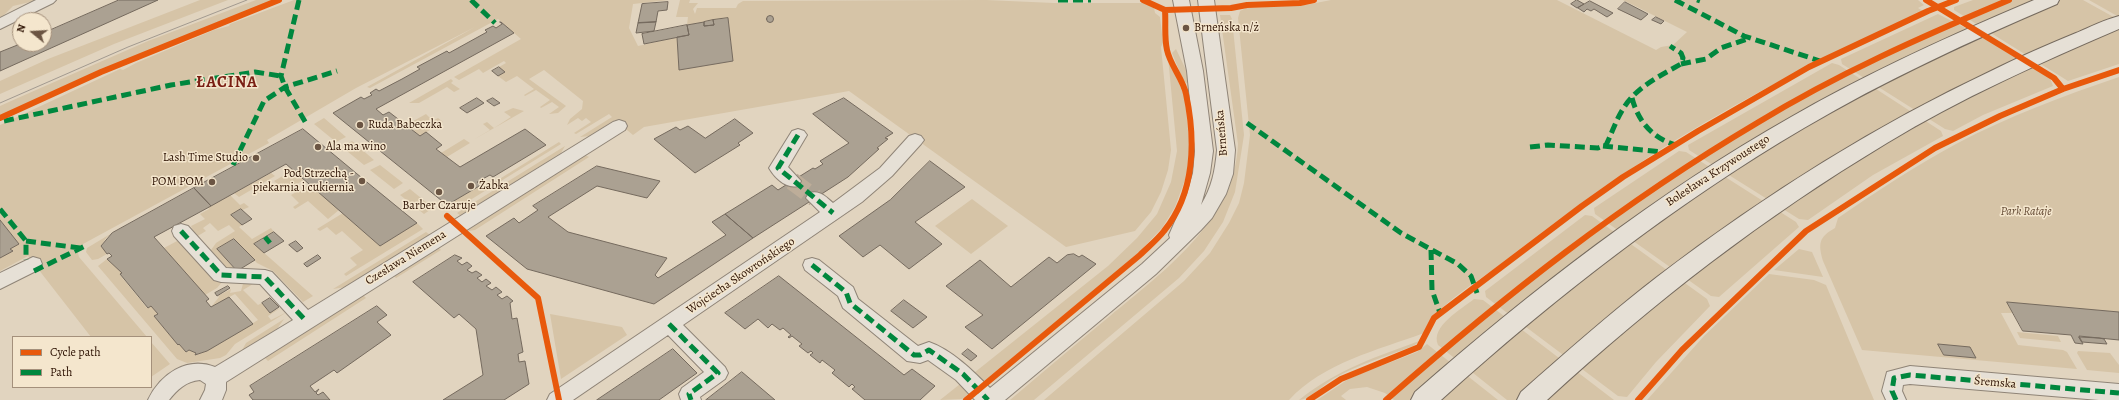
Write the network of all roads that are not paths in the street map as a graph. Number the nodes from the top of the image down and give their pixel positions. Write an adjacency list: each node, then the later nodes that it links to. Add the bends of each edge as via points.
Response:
1 (48, 0): 6 (street)
2 (1181, 0): 14 (street, Brneńska, via 1195,72 1204,158 1191,209)
3 (1206, 0): 14 (street, Brneńska, via 1226,150 1224,174 1217,194 1206,213)
4 (2050, 0): 27 (main road, Bolesława Krzywoustego, via 1963,36 1887,72 1795,122 1731,161 1648,217 1572,273 1481,348)
5 (2119, 22): 28 (main road, via 1976,84 1814,176 1681,272 1588,347)
6 (0, 24)
7 (619, 126): 18 (street, Czesława Niemena)
8 (798, 136): 10 (street, via 778,168)
9 (915, 140): 12 (street, Wojciecha Skowrońskiego, via 886,172)
10 (792, 181)
11 (814, 198): 12 (street)
12 (833, 213): 19 (street, Wojciecha Skowrońskiego)
13 (180, 231): 18 (street, via 221,275 266,277)
14 (1170, 247): 26 (street, Brneńska, via 1149,269)
15 (33, 264): 17 (street)
16 (812, 265): 26 (street, via 846,292 850,303 914,355 920,356 929,350 963,374)
17 (0, 282)
18 (306, 321): 20 (street, Czesława Niemena)
19 (669, 324): 24 (street, Wojciecha Skowrońskiego); 25 (street, via 718,373 689,394)
20 (215, 378): 22 (street, via 206,372 182,376 166,387); 23 (street, via 216,390)
21 (2119, 394): 29 (street, Śremska, via 1910,375 1894,378 1892,391)
22 (158, 400)
23 (210, 400)
24 (557, 400)
25 (691, 400)
26 (989, 400)
27 (1424, 400)
28 (1530, 400)
29 (1896, 400)

